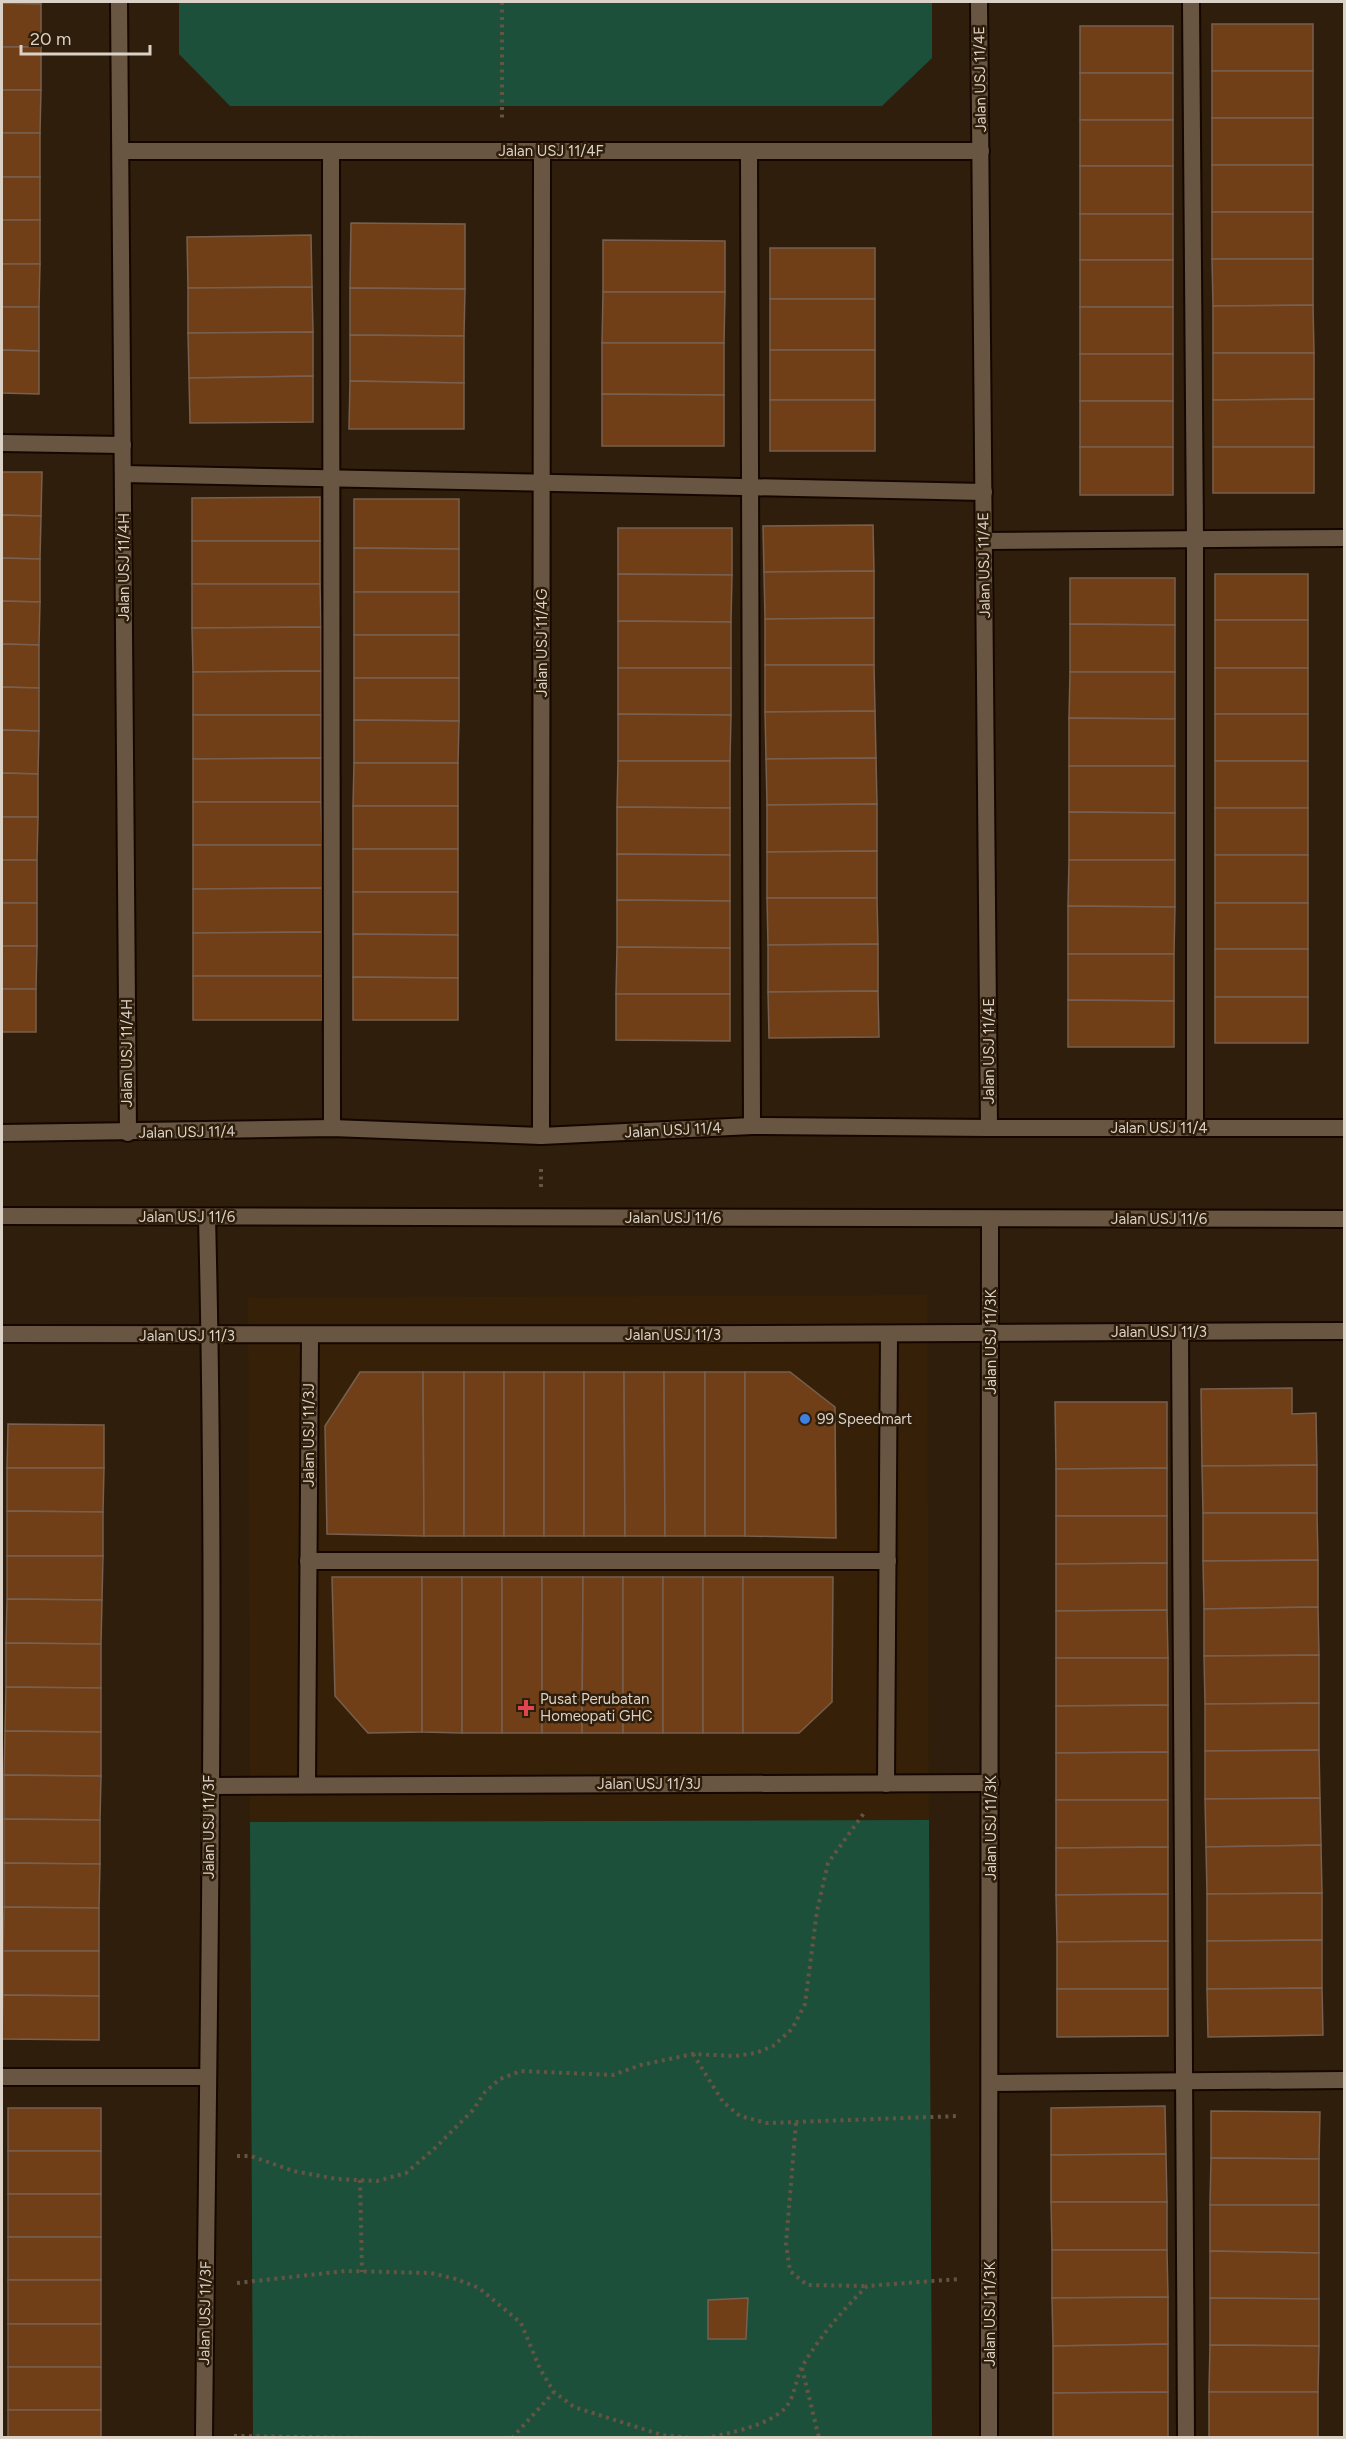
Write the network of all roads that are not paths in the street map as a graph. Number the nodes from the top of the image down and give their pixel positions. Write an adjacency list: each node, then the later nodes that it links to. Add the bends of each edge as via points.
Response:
1 (119, 2): 4 (street, Jalan USJ 11/4H)
2 (979, 2): 8 (street, Jalan USJ 11/4E)
3 (1191, 2): 17 (street)
4 (121, 151): 5 (street, Jalan USJ 11/4F); 10 (street, Jalan USJ 11/4H)
5 (331, 151): 6 (street, Jalan USJ 11/4F); 12 (street)
6 (542, 151): 7 (street, Jalan USJ 11/4F); 13 (street, Jalan USJ 11/4G)
7 (749, 151): 8 (street, Jalan USJ 11/4F); 14 (street)
8 (981, 151): 15 (street, Jalan USJ 11/4E)
9 (2, 443): 10 (street)
10 (123, 445): 11 (street, Jalan USJ 11/4H)
11 (123, 474): 12 (street); 25 (street, Jalan USJ 11/4H)
12 (332, 478): 13 (street); 20 (street)
13 (542, 483): 14 (street); 26 (street, Jalan USJ 11/4G)
14 (748, 487): 15 (street); 19 (street)
15 (984, 492): 18 (street, Jalan USJ 11/4E)
16 (1344, 538): 17 (street)
17 (1195, 539): 18 (street); 22 (street)
18 (984, 541): 21 (street, Jalan USJ 11/4E)
19 (752, 1126): 21 (street, Jalan USJ 11/4); 26 (street, Jalan USJ 11/4)
20 (333, 1128): 25 (street, Jalan USJ 11/4); 26 (street, Jalan USJ 11/4)
21 (989, 1128): 22 (street, Jalan USJ 11/4)
22 (1195, 1128): 23 (street, Jalan USJ 11/4)
23 (1344, 1128)
24 (2, 1133): 25 (street, Jalan USJ 11/4)
25 (128, 1133)
26 (541, 1136)
27 (2, 1216): 28 (street, Jalan USJ 11/6)
28 (207, 1217): 29 (street, Jalan USJ 11/6); 36 (street, Jalan USJ 11/3F)
29 (990, 1219): 30 (street, Jalan USJ 11/6); 34 (street, Jalan USJ 11/3K)
30 (1344, 1220)
31 (1344, 1331): 32 (street, Jalan USJ 11/3)
32 (1180, 1332): 34 (street, Jalan USJ 11/3); 47 (street)
33 (2, 1334): 36 (street, Jalan USJ 11/3)
34 (991, 1334): 35 (street, Jalan USJ 11/3); 40 (street, Jalan USJ 11/3K)
35 (890, 1335): 37 (street, Jalan USJ 11/3); 39 (street)
36 (210, 1336): 37 (street, Jalan USJ 11/3); 43 (street, Jalan USJ 11/3F)
37 (310, 1336): 38 (street, Jalan USJ 11/3J)
38 (308, 1561): 39 (street); 42 (street, Jalan USJ 11/3J)
39 (888, 1562): 41 (street)
40 (991, 1783): 41 (street, Jalan USJ 11/3J); 48 (street, Jalan USJ 11/3K)
41 (886, 1784): 42 (street, Jalan USJ 11/3J)
42 (307, 1785): 43 (street, Jalan USJ 11/3J)
43 (210, 1786): 45 (street, Jalan USJ 11/3F)
44 (2, 2077): 45 (street)
45 (208, 2077): 49 (street, Jalan USJ 11/3F)
46 (1344, 2080): 47 (street)
47 (1184, 2081): 48 (street); 51 (street)
48 (990, 2083): 50 (street, Jalan USJ 11/3K)
49 (204, 2436)
50 (990, 2438)
51 (1186, 2438)

